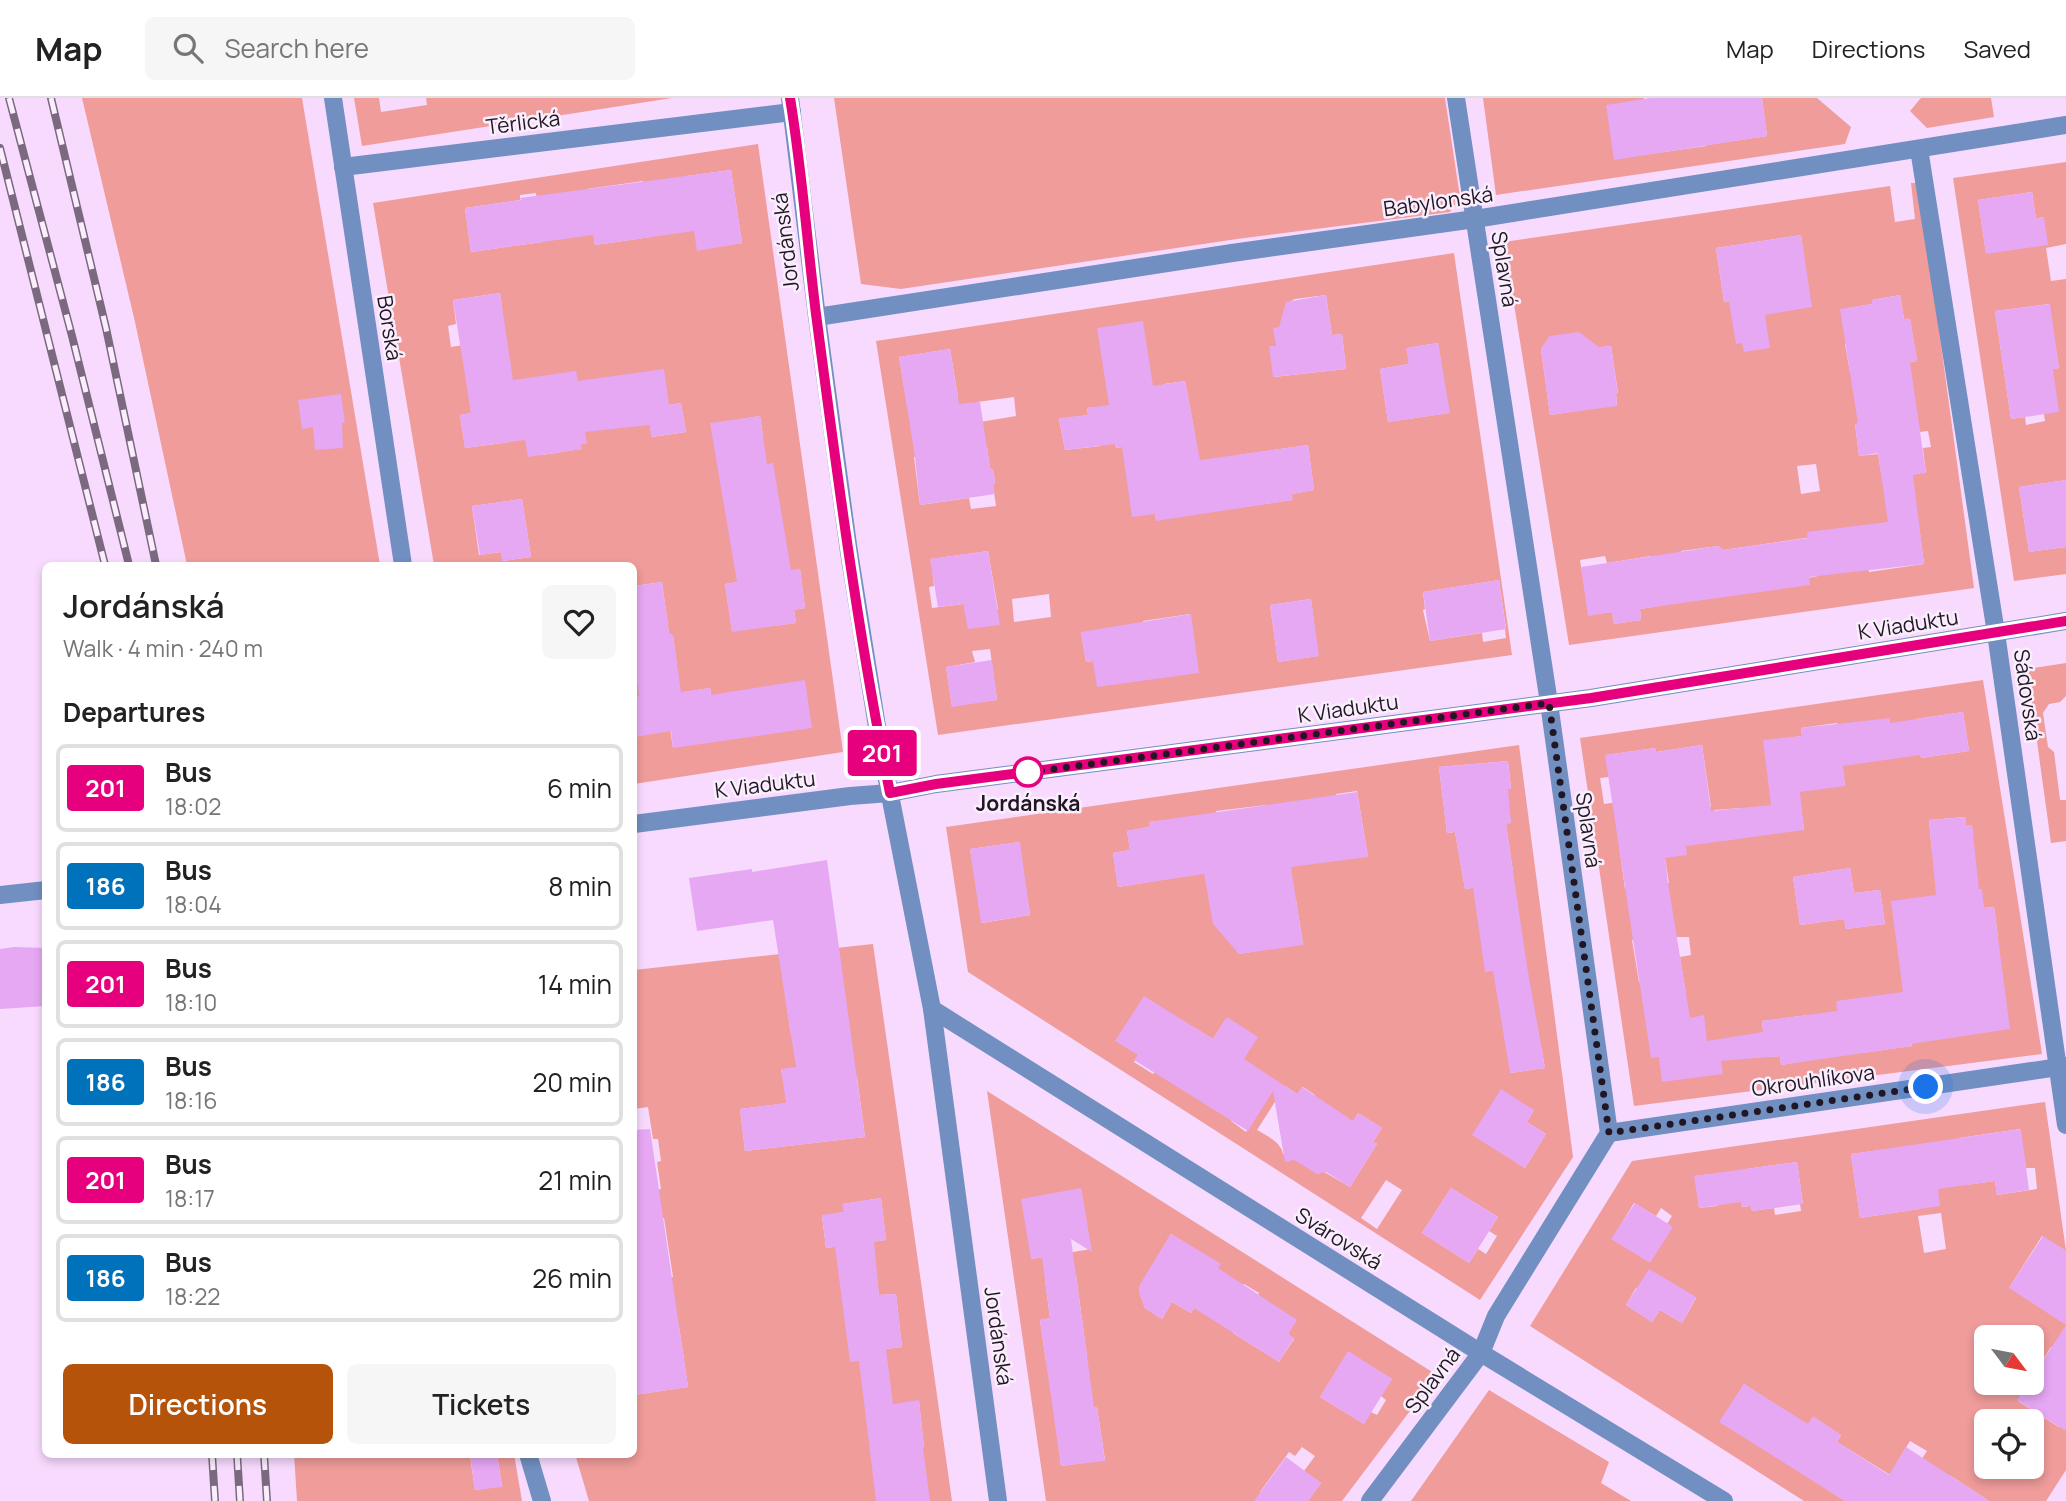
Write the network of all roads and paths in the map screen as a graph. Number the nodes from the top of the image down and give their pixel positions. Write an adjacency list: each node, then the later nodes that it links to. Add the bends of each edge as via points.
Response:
1 (333, 98): 6 (street, Borská)
2 (1456, 98): 7 (street, Splavná)
3 (791, 105): 6 (street, Těrlická); 8 (street, Jordánská)
4 (2066, 125): 5 (street, Babylonská)
5 (1919, 149): 7 (street, Babylonská); 11 (street, Sádovská)
6 (343, 167): 9 (street, Borská)
7 (1475, 219): 8 (street, Babylonská); 12 (street, Splavná)
8 (817, 317): 13 (street, Jordánská, via 849,552)
9 (403, 562)
10 (2066, 621): 11 (street, K Viaduktu)
11 (1996, 633): 12 (street, K Viaduktu); 18 (street, Sádovská)
12 (1549, 703): 13 (street, K Viaduktu); 20 (street, Splavná)
13 (890, 793): 14 (street, K Viaduktu); 17 (street, Jordánská)
14 (637, 824)
15 (42, 890): 16 (street)
16 (0, 895)
17 (932, 1009): 21 (street, Svárovská); 24 (street, Jordánská)
18 (2062, 1067): 19 (street, Sádovská); 20 (street, Okrouhlíkova)
19 (2066, 1125)
20 (1609, 1133): 21 (street, Splavná, via 1496,1315)
21 (1480, 1353): 25 (street, Splavná); 26 (street, Svárovská)
22 (529, 1458): 23 (street)
23 (541, 1501)
24 (998, 1501)
25 (1370, 1501)
26 (1724, 1501)

